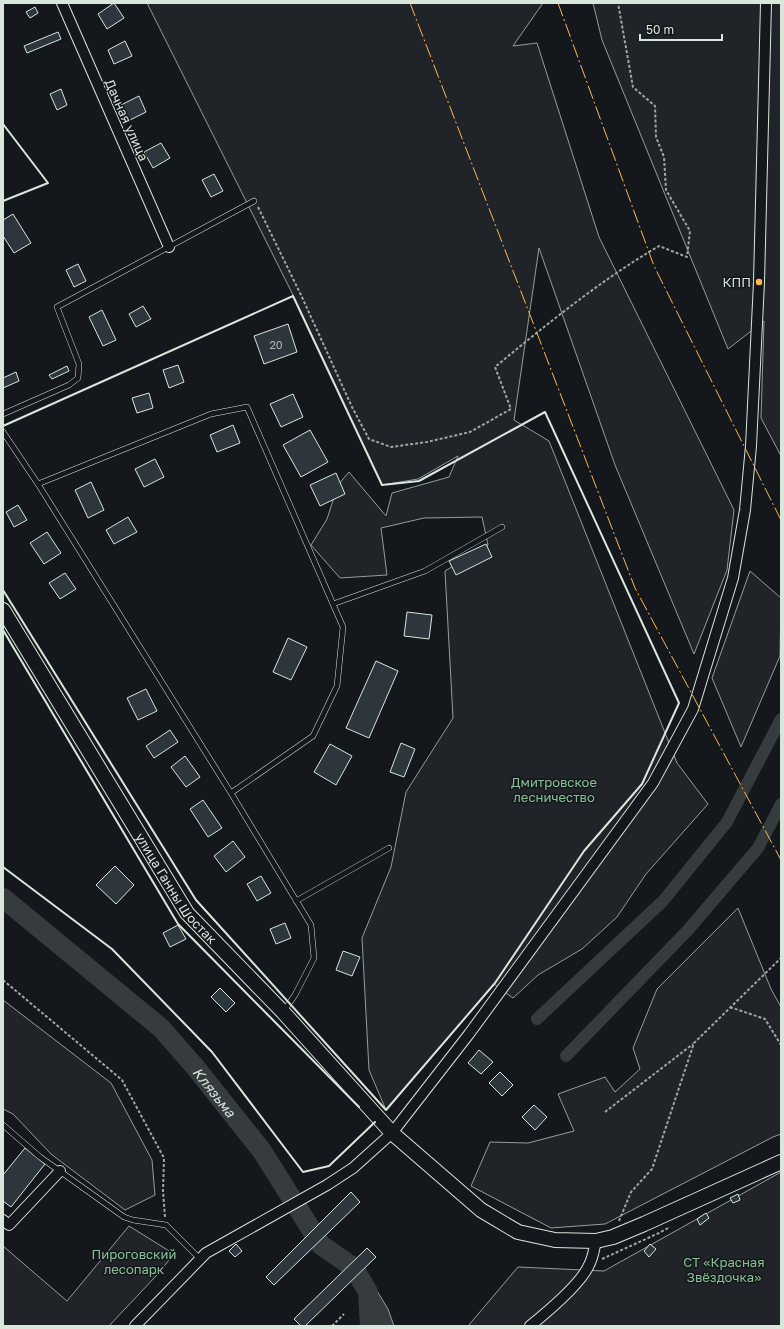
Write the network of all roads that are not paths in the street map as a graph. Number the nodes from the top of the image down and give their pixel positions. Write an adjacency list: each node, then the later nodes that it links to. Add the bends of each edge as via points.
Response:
1 (62, 3): 4 (street, Дачная улица)
2 (766, 3): 16 (street, via 756,326 751,446 745,510 733,578 693,709 654,783 469,1034)
3 (254, 201): 4 (lane)
4 (169, 247): 5 (lane, via 57,307 79,364 78,378)
5 (3, 414)
6 (3, 432): 7 (lane)
7 (38, 484): 9 (lane, via 210,414 248,407); 11 (lane)
8 (502, 527): 9 (lane, via 425,572)
9 (333, 604): 11 (lane, via 343,627 337,686 313,736)
10 (3, 610): 14 (main road, улица Ганны Шостак, via 187,913)
11 (231, 793): 13 (lane)
12 (389, 848): 13 (lane)
13 (296, 901): 14 (lane, via 311,925 314,958)
14 (283, 1012): 16 (main road, улица Ганны Шостак)
15 (3, 1125): 18 (lane)
16 (392, 1133): 20 (main road, улица Ганны Шостак, via 480,1210 518,1232 555,1240); 21 (street, via 353,1168 206,1253)
17 (781, 1162): 20 (main road, улица Ганны Шостак, via 613,1237)
18 (60, 1171): 19 (street, via 10,1225); 21 (lane, via 124,1217 166,1225)
19 (3, 1220)
20 (596, 1241): 23 (street, via 589,1265 580,1280)
21 (200, 1259): 22 (street)
22 (135, 1326)
23 (530, 1326)

